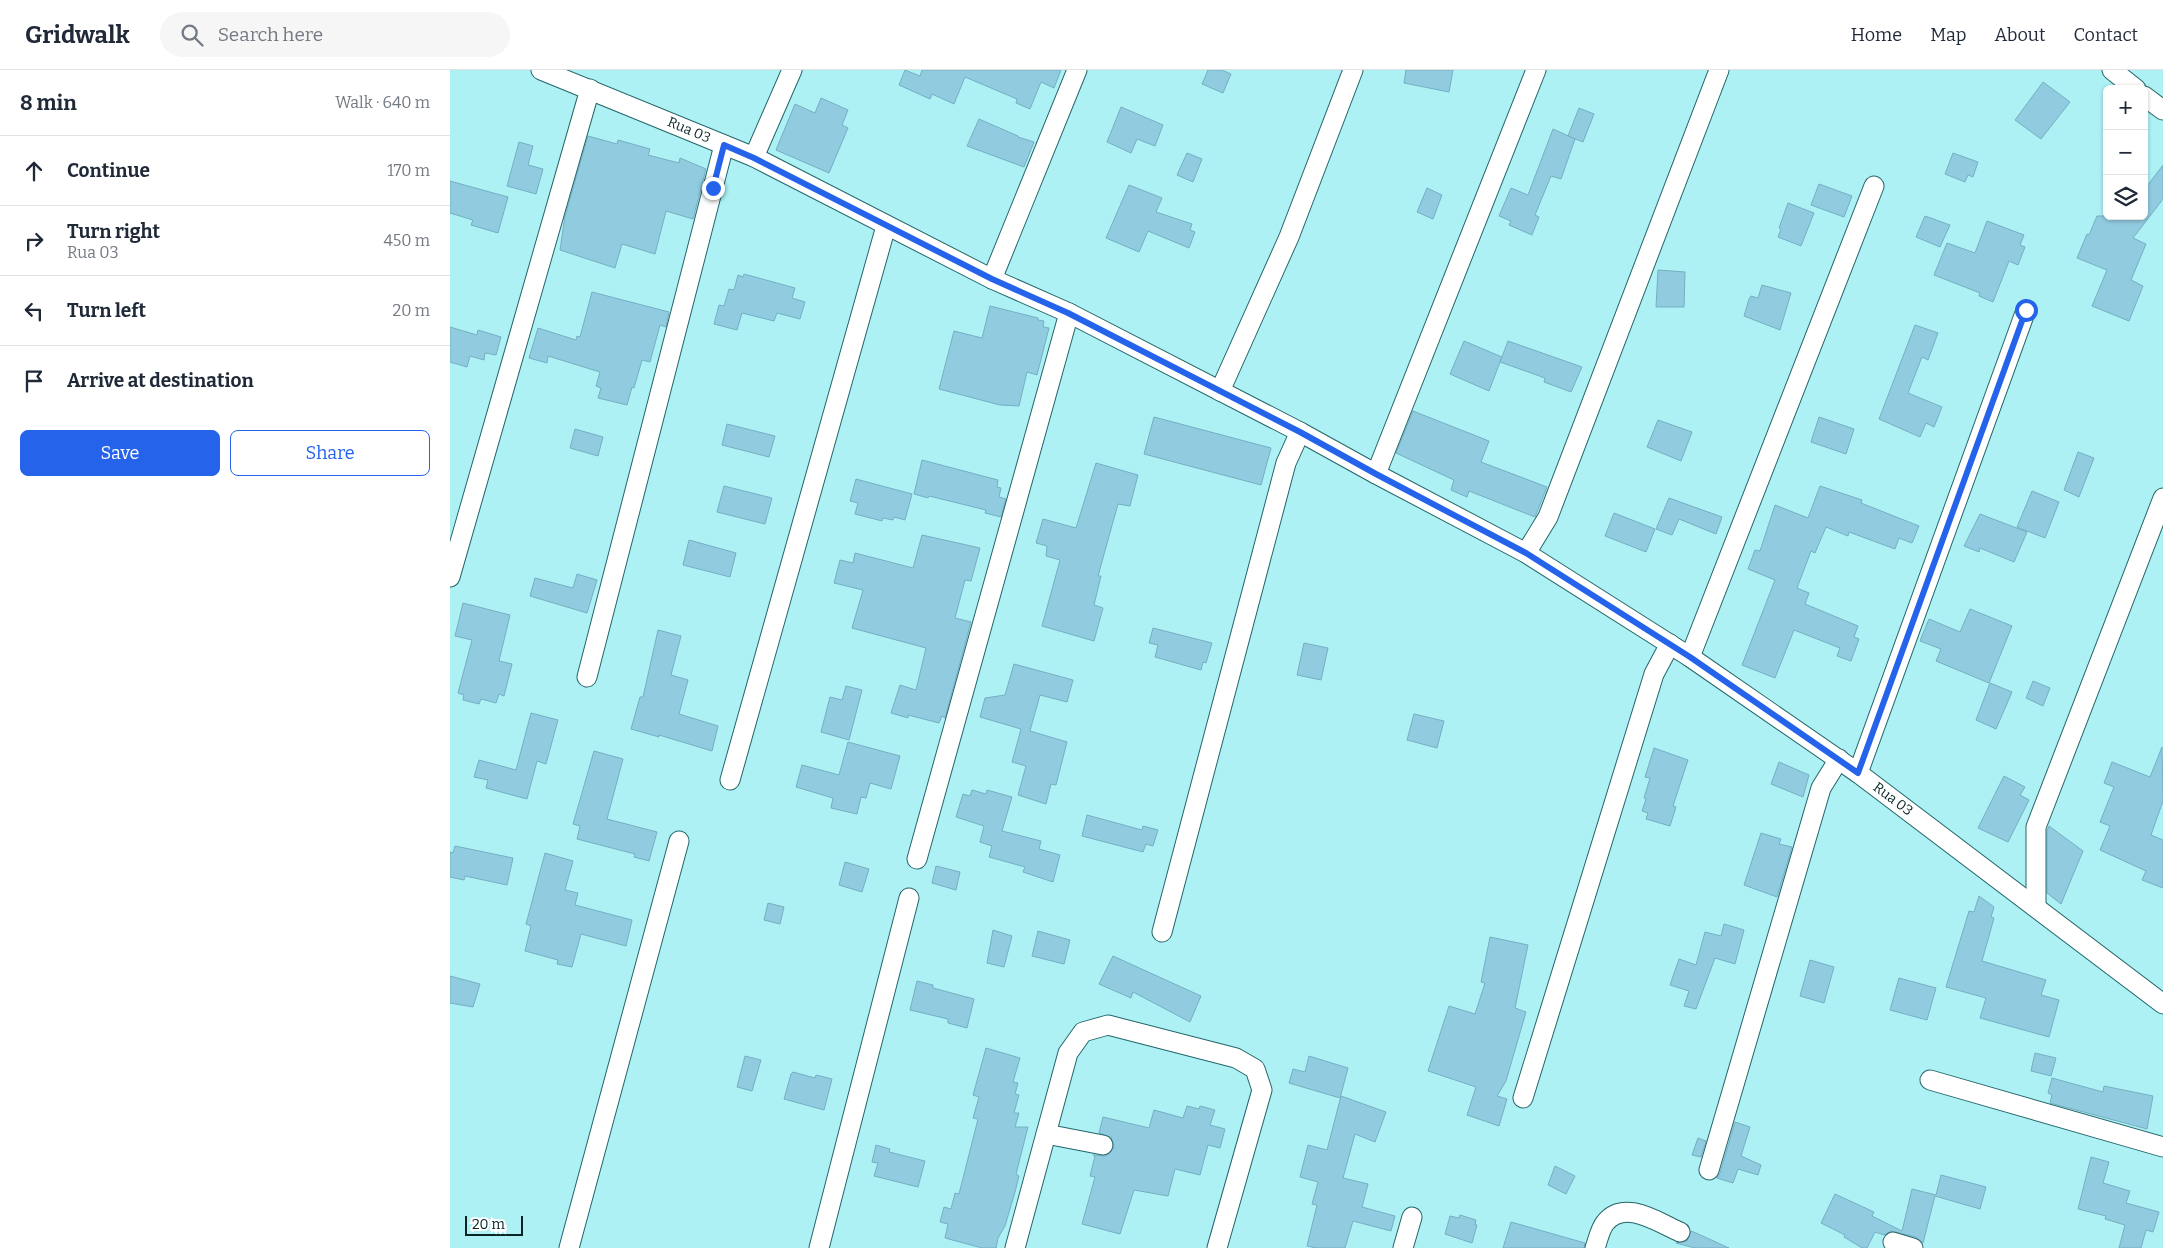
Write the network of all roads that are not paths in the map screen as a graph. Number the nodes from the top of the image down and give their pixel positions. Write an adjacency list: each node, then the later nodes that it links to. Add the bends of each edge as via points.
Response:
1 (792, 70): 13 (street)
2 (1077, 70): 16 (street)
3 (1353, 70): 19 (street, via 1289,237)
4 (1536, 70): 21 (street)
5 (1719, 70): 23 (street, via 1548,517)
6 (2112, 70): 8 (street)
7 (549, 71): 9 (street, Rua 03)
8 (2131, 85)
9 (590, 89): 12 (street, Rua 03); 24 (street)
10 (2148, 99): 11 (street)
11 (2163, 110)
12 (724, 145): 13 (street, Rua 03); 27 (street)
13 (754, 158): 15 (street, Rua 03)
14 (1874, 186): 26 (street)
15 (886, 226): 16 (street, Rua 03); 30 (street)
16 (992, 279): 18 (street, Rua 03)
17 (2026, 310): 29 (street)
18 (1068, 313): 19 (street, Rua 03); 32 (street)
19 (1220, 392): 20 (street, Rua 03)
20 (1300, 432): 21 (street, Rua 03); 35 (street, via 1286,463)
21 (1376, 474): 23 (street, Rua 03)
22 (2163, 498): 34 (street, via 2036,826)
23 (1526, 553): 25 (street, Rua 03)
24 (450, 577)
25 (1670, 644): 26 (street, Rua 03); 38 (street, via 1654,674)
26 (1690, 657): 28 (street, Rua 03)
27 (587, 677)
28 (1839, 759): 29 (street, Rua 03); 42 (street, via 1821,788)
29 (1858, 773): 34 (street, Rua 03)
30 (730, 780)
31 (679, 841): 46 (street)
32 (917, 859)
33 (909, 898): 47 (street)
34 (2036, 907): 36 (street, Rua 03)
35 (1162, 932)
36 (2163, 1004)
37 (1930, 1080): 41 (street)
38 (1523, 1098)
39 (1046, 1134): 40 (street); 48 (street); 49 (street, via 1068,1053 1083,1032 1108,1025 1236,1058 1255,1069 1262,1090)
40 (1104, 1145)
41 (2163, 1147)
42 (1709, 1170)
43 (1412, 1217): 50 (street)
44 (1680, 1232): 51 (street, via 1636,1212 1617,1213 1605,1223)
45 (1893, 1242): 52 (street)
46 (569, 1248)
47 (819, 1248)
48 (1015, 1248)
49 (1217, 1248)
50 (1403, 1248)
51 (1595, 1248)
52 (1913, 1248)

